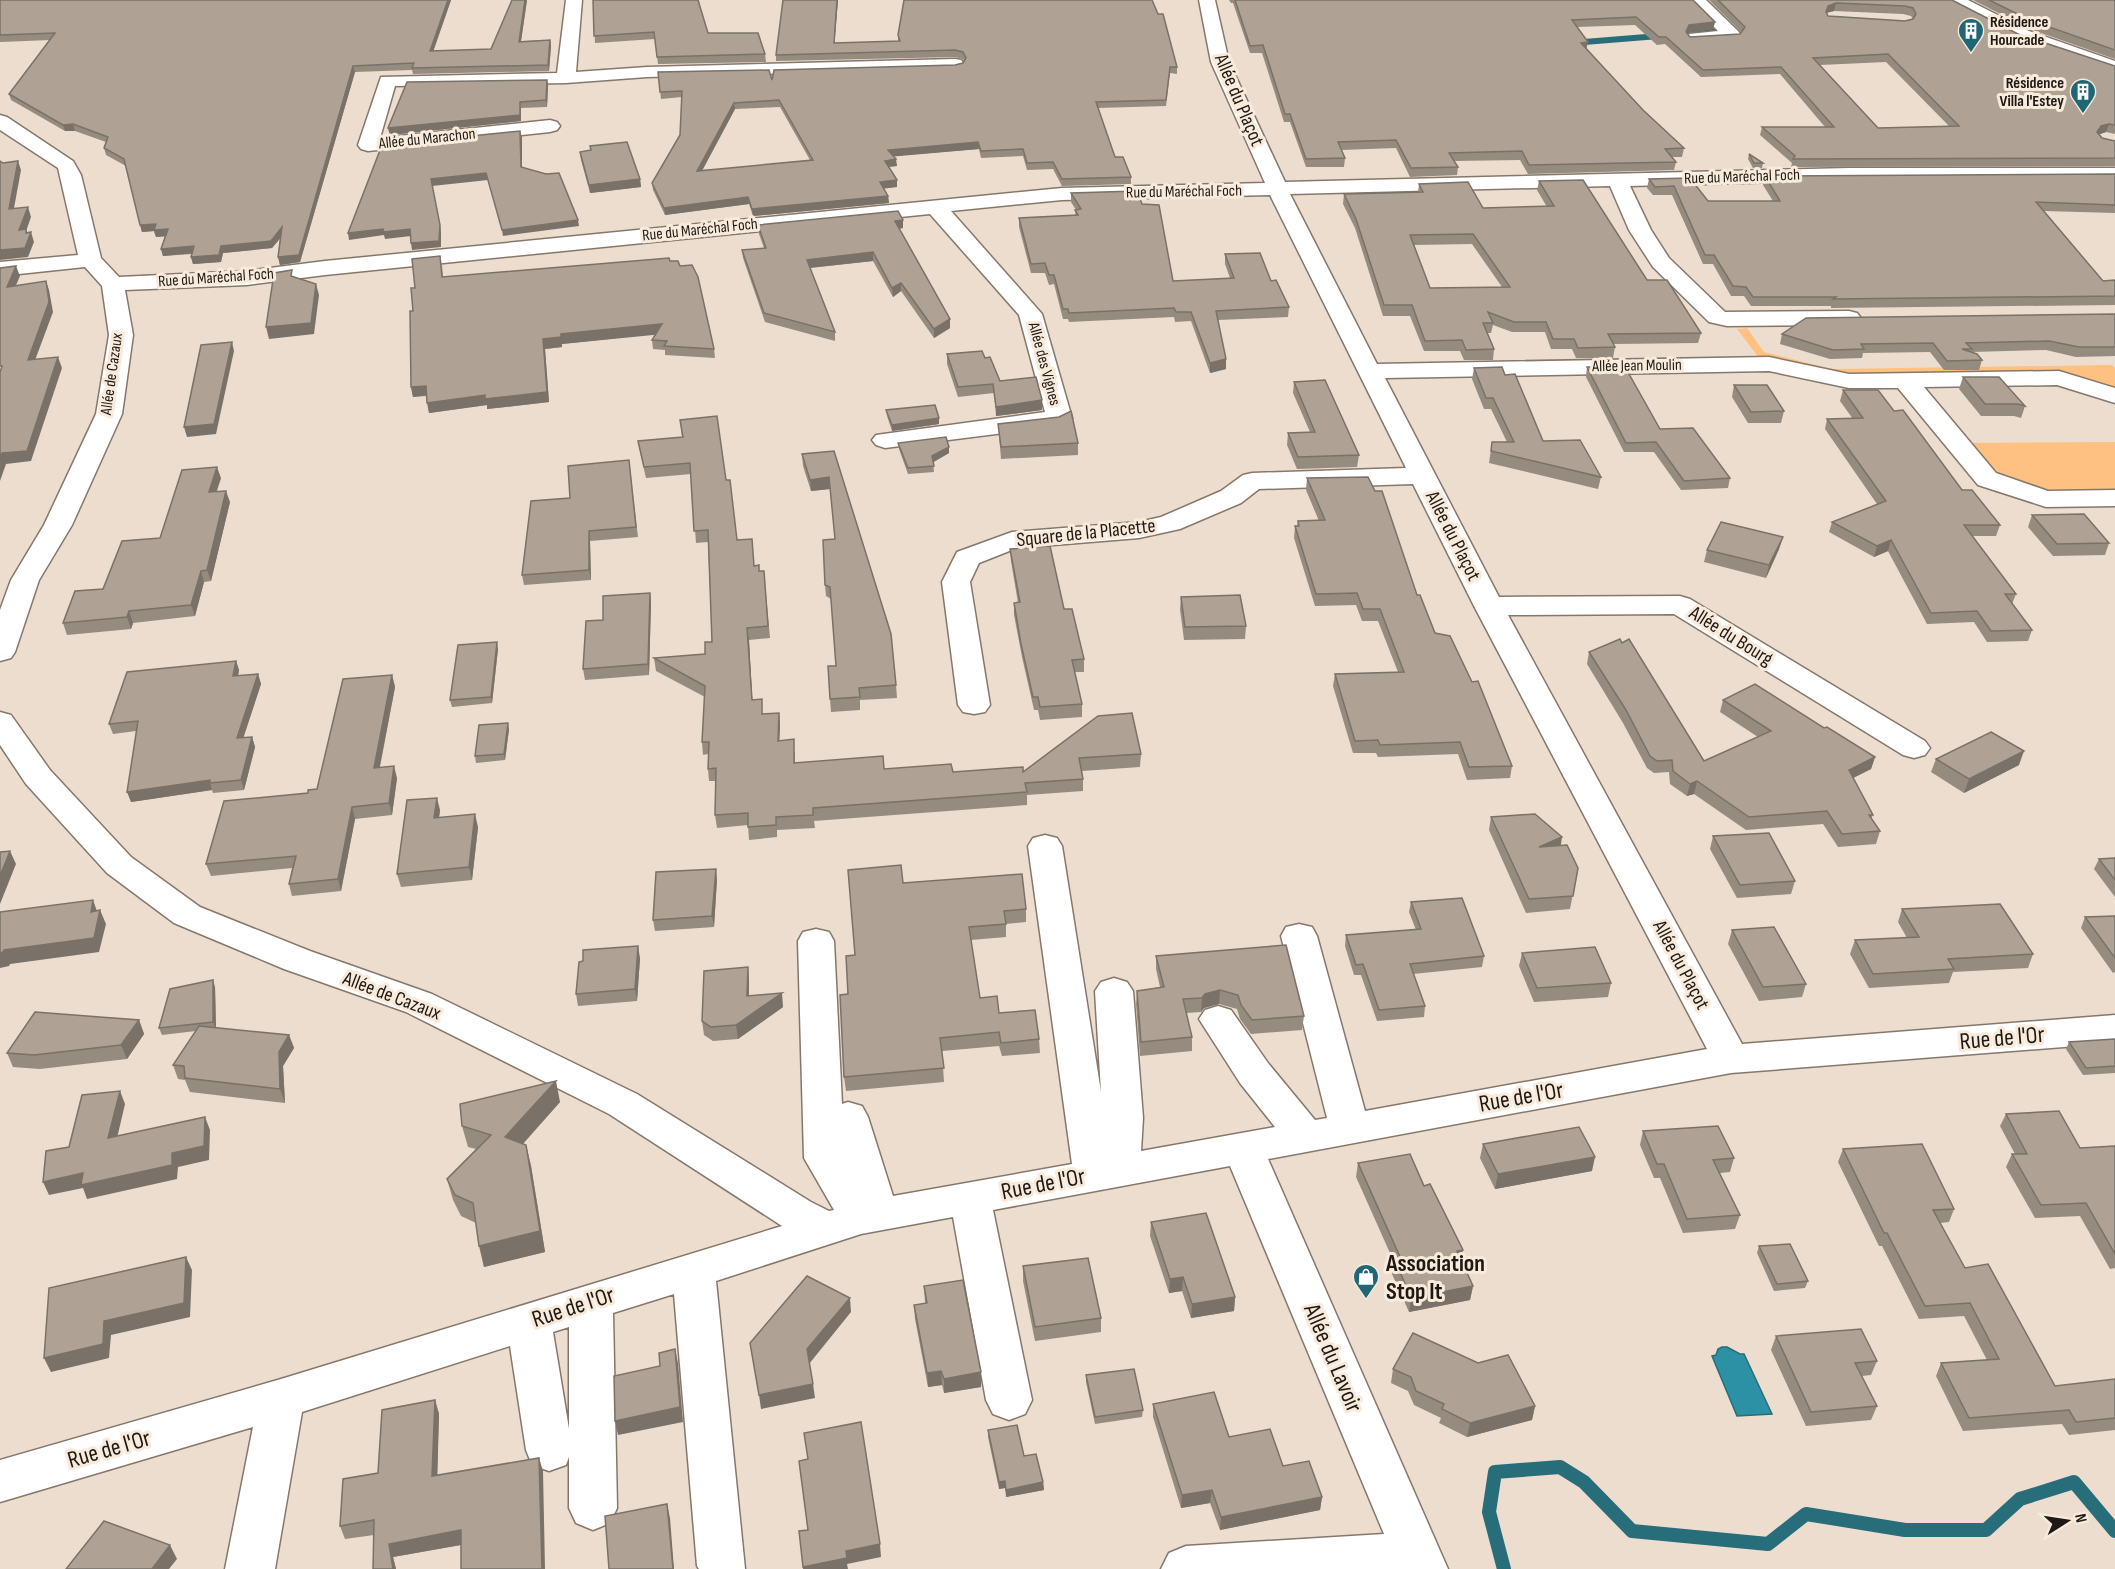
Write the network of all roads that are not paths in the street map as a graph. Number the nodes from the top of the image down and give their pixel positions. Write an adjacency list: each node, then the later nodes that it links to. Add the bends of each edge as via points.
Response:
1 (574, 0): 8 (street)
2 (1207, 0): 13 (street, Allée du Plaçot, via 1220,62)
3 (1696, 0): 5 (street, via 1732,35)
4 (1955, 0): 7 (street, via 2023,35)
5 (1695, 38)
6 (955, 64): 8 (street, Allée du Marachon, via 646,72)
7 (2115, 67)
8 (566, 78): 10 (street, Allée du Marachon, via 387,81 368,145)
9 (0, 121): 16 (street, via 66,165)
10 (550, 126)
11 (2106, 174): 12 (street, Rue du Maréchal Foch, via 1939,172); 14 (street)
12 (1617, 180): 13 (street, Rue du Maréchal Foch); 19 (street, via 1660,262 1717,317)
13 (1278, 190): 15 (street, Rue du Maréchal Foch, via 1062,195); 20 (street, Allée du Plaçot)
14 (2115, 192)
15 (935, 206): 18 (street, Rue du Maréchal Foch, via 247,278); 23 (street, Allée des Vignes, via 1030,314 1059,418)
16 (90, 260): 17 (street); 18 (street)
17 (0, 269)
18 (113, 284): 27 (street, Allée de Cazaux, via 121,335 109,414 58,525 25,580)
19 (1874, 318)
20 (1368, 371): 21 (street, Allée Jean Moulin, via 1769,364 1849,381); 24 (street, Allée du Plaçot)
21 (1904, 379): 22 (street, Allée Jean Moulin, via 2059,378); 25 (street, via 1988,479 2046,500)
22 (2115, 396)
23 (885, 440)
24 (1421, 476): 26 (street, Allée du Plaçot); 28 (street, Square de la Placette, via 1252,481 1231,497 1170,523 1139,530 1012,540 967,558 956,582)
25 (2115, 498)
26 (1489, 606): 30 (street, Allée du Bourg, via 1680,605); 37 (street, Allée du Plaçot)
27 (0, 652)
28 (974, 705)
29 (0, 722): 44 (street, Allée de Cazaux, via 38,777 119,865 187,915 297,960 419,1003 623,1104 796,1214)
30 (1914, 748)
31 (1045, 846): 42 (street)
32 (1299, 936): 39 (street)
33 (816, 941): 44 (street, via 824,1158)
34 (1114, 991): 42 (street, via 1123,1118)
35 (1218, 1019): 40 (street, via 1254,1073)
36 (2115, 1029): 37 (street, Rue de l'Or)
37 (1731, 1059): 39 (street, Rue de l'Or)
38 (848, 1117): 44 (street, via 868,1186)
39 (1350, 1128): 40 (street, Rue de l'Or)
40 (1305, 1137): 41 (street, Rue de l'Or)
41 (1243, 1148): 42 (street, Rue de l'Or); 53 (street, Allée du Lavoir)
42 (1106, 1173): 43 (street, Rue de l'Or)
43 (970, 1198): 44 (street, Rue de l'Or); 49 (street)
44 (855, 1220): 45 (street, Rue de l'Or)
45 (693, 1269): 46 (street, Rue de l'Or); 54 (street)
46 (591, 1301): 47 (street, Rue de l'Or); 52 (street)
47 (529, 1321): 48 (street, Rue de l'Or); 50 (street)
48 (281, 1400): 51 (street, Rue de l'Or); 55 (street)
49 (1009, 1400)
50 (549, 1450)
51 (0, 1481)
52 (593, 1508)
53 (1420, 1562): 56 (street)
54 (722, 1566)
55 (250, 1569)
56 (1186, 1569)

